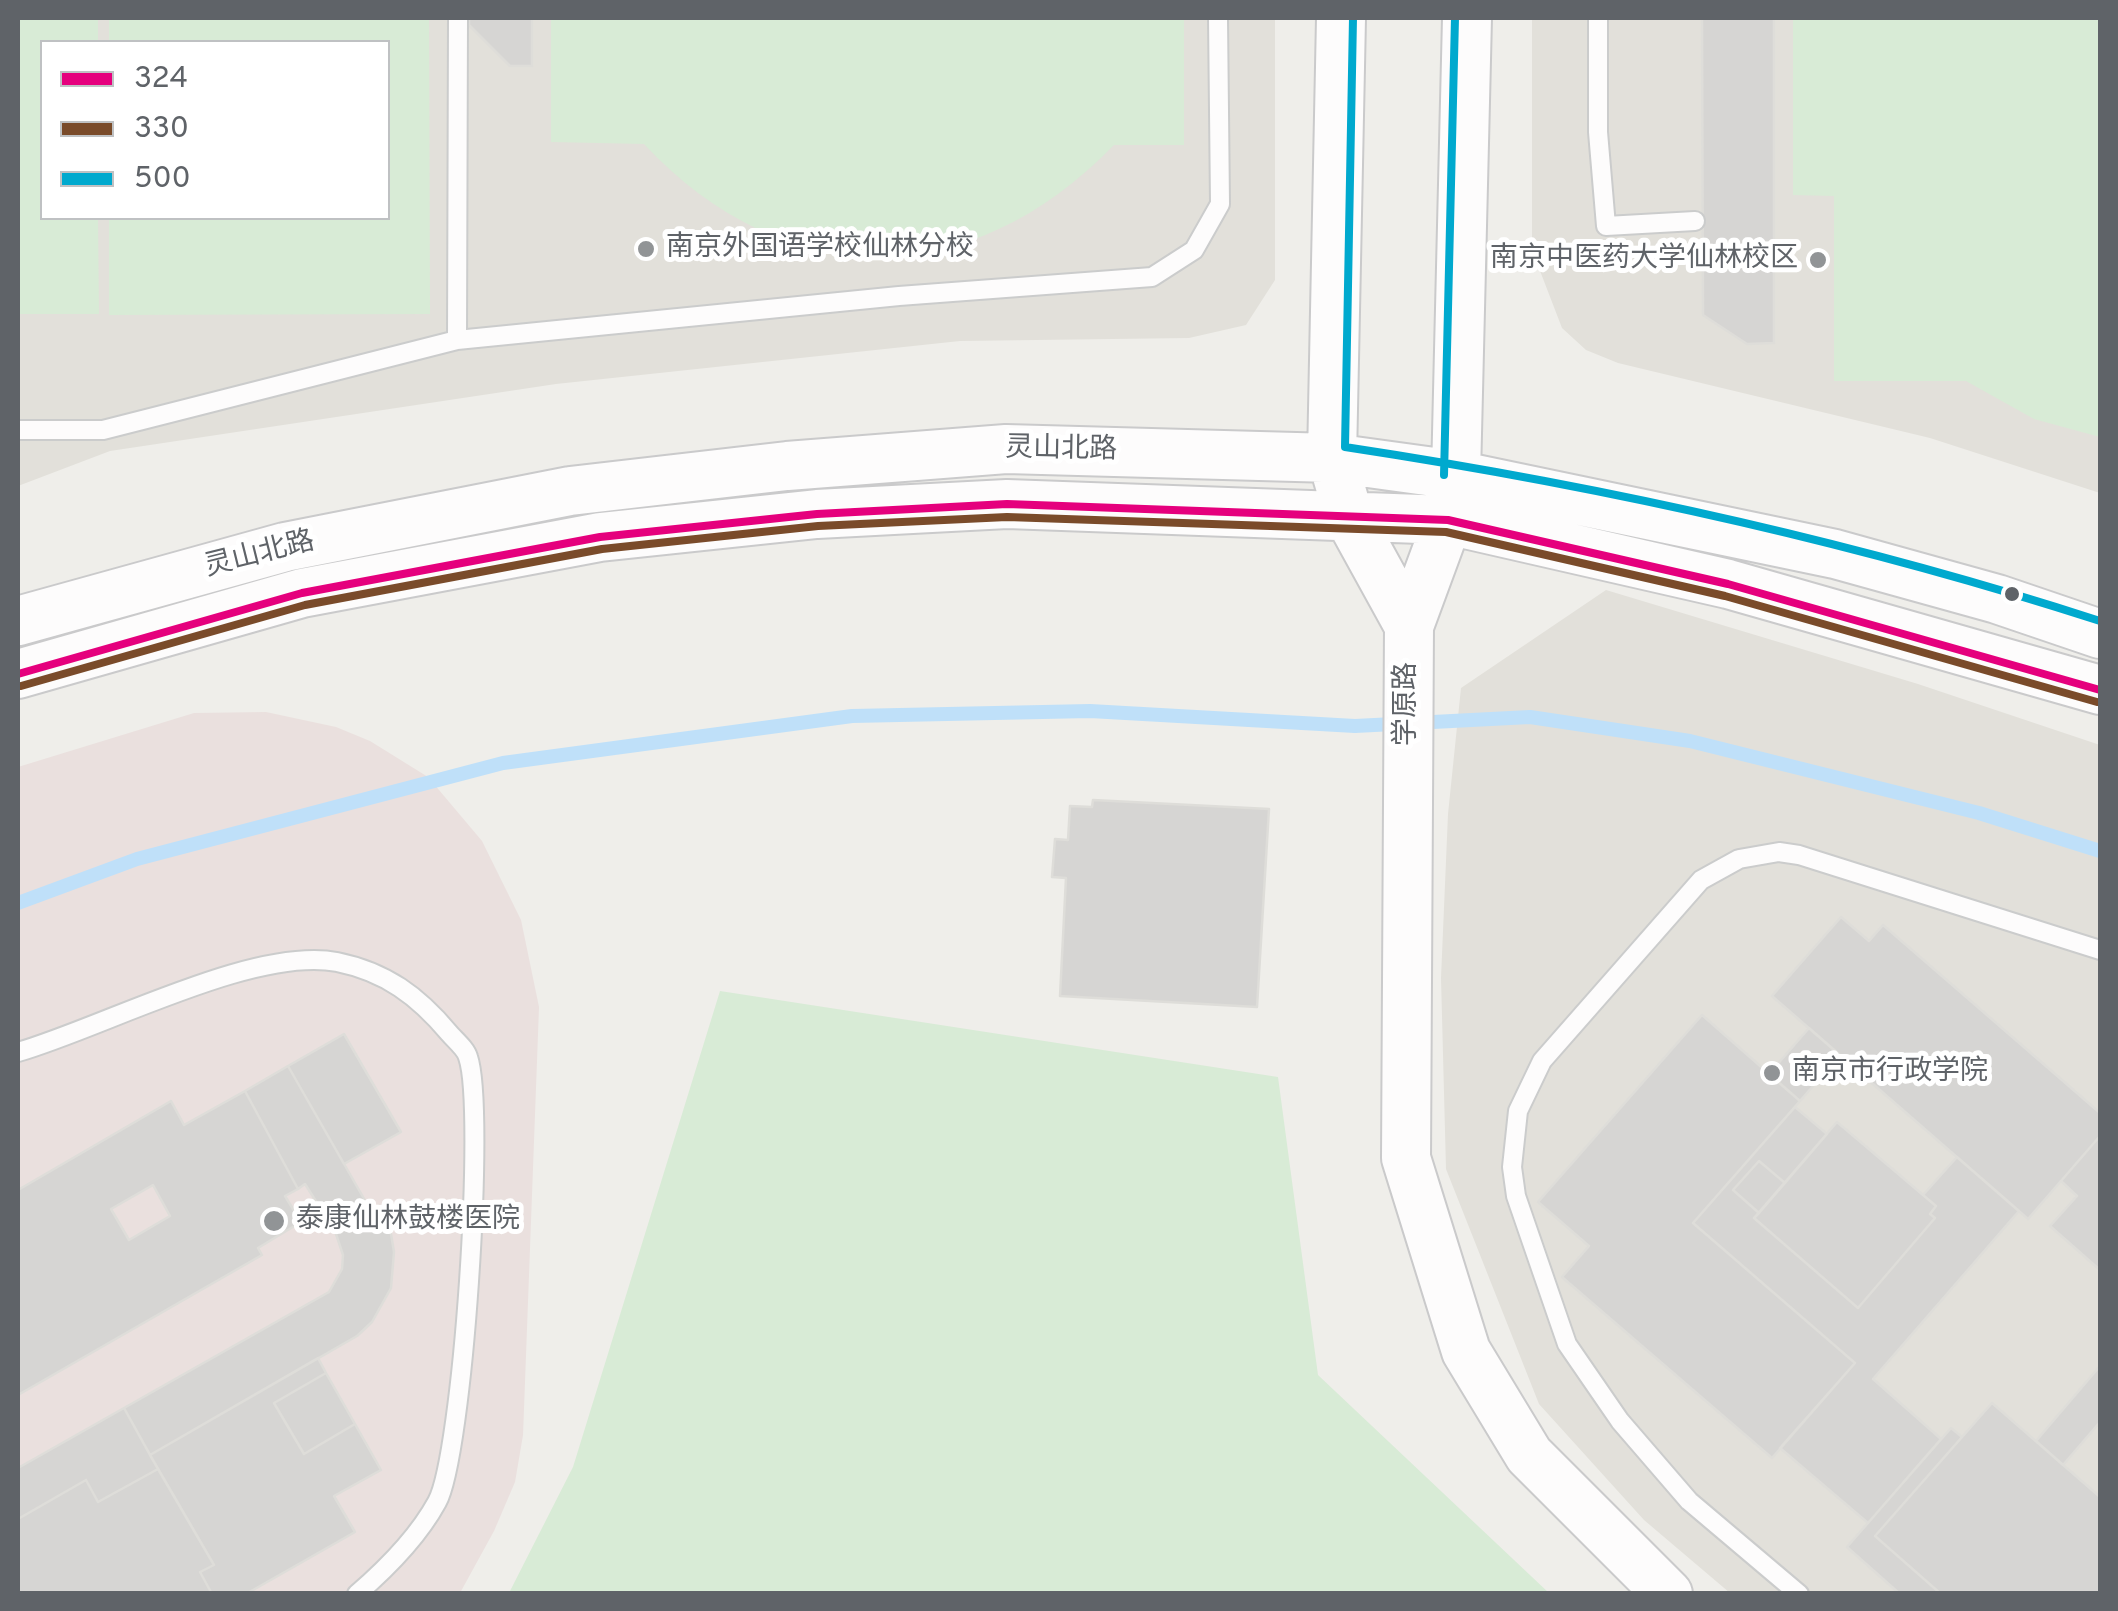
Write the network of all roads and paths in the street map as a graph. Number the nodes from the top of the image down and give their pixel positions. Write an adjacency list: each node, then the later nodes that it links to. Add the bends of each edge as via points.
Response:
1 (458, 18): 7 (lane)
2 (1218, 18): 7 (lane, via 1220,204 1194,250 1152,277)
3 (1341, 18): 9 (main road, 学原路)
4 (1467, 18): 10 (main road, 学原路)
5 (1598, 18): 6 (lane, via 1606,226)
6 (1695, 221)
7 (457, 340): 8 (lane, via 103,430)
8 (18, 430)
9 (1332, 458): 10 (main road, 灵山北路); 11 (main road, 学原路); 12 (main road, 灵山北路, via 1006,449 570,491 285,548)
10 (1452, 498): 11 (main road, 灵山北路); 13 (main road, 学原路); 14 (main road, 灵山北路, via 1836,554); 16 (main road, 灵山北路)
11 (1349, 517): 13 (main road, 学原路); 15 (main road, 灵山北路, via 1006,504 817,514 600,537 302,593)
12 (18, 621)
13 (1408, 626): 20 (main road, 学原路 / 学原路, via 1406,1158 1466,1351 1530,1455)
14 (2100, 634)
15 (18, 674)
16 (2100, 690)
17 (2100, 950): 21 (lane, via 1800,854 1759,854 1701,880 1528,1085 1513,1138 1516,1196 1567,1344 1620,1422 1688,1501)
18 (18, 1052): 19 (lane, via 232,975 286,962 334,962 392,979 468,1056 475,1164 458,1406 438,1500)
19 (357, 1594)
20 (1668, 1594)
21 (1799, 1594)

